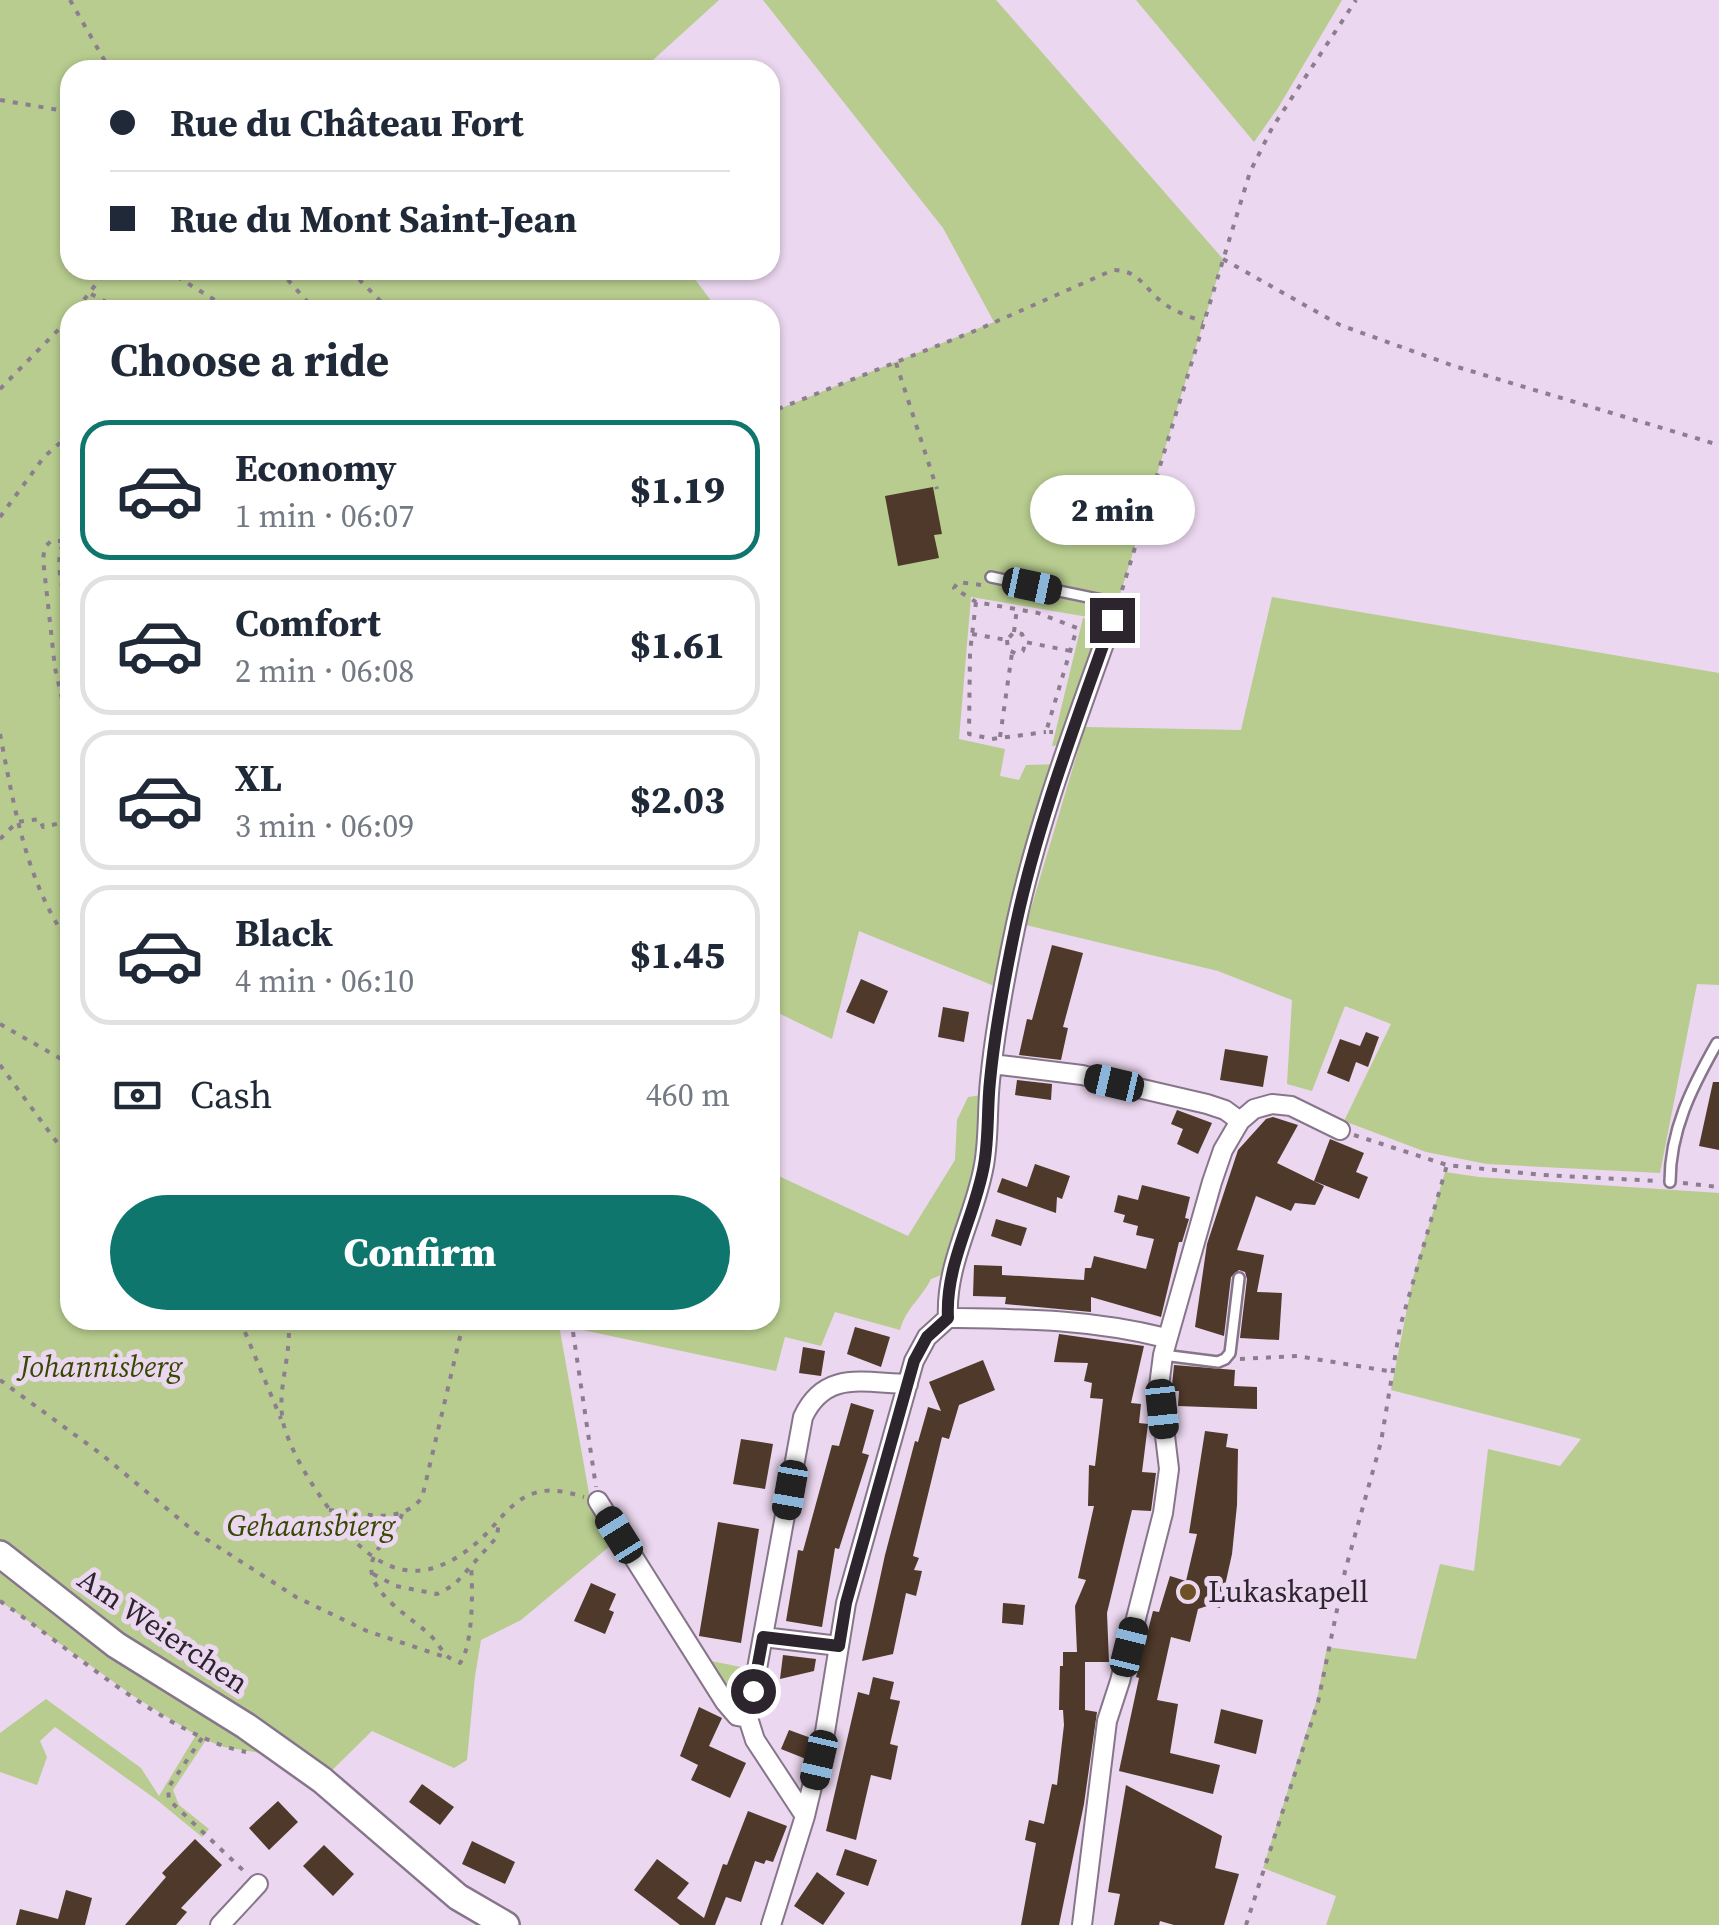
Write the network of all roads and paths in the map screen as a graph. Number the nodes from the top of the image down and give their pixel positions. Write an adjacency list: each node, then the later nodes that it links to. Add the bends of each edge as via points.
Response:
1 (70, 0): 3 (path)
2 (1356, 0): 6 (path, via 1259,149)
3 (104, 60)
4 (0, 100): 5 (path)
5 (60, 111)
6 (1222, 259): 17 (path); 23 (path, via 1340,325)
7 (99, 280): 11 (path)
8 (182, 280): 14 (path)
9 (288, 280): 15 (path)
10 (360, 280): 16 (path)
11 (89, 293): 12 (path); 13 (path)
12 (84, 300)
13 (103, 300)
14 (215, 300)
15 (306, 300)
16 (380, 300)
17 (1203, 322): 19 (path, via 1165,304 1138,275 1114,270); 29 (path)
18 (60, 328): 20 (path)
19 (896, 364): 21 (path); 24 (path)
20 (0, 389)
21 (780, 408)
22 (60, 443): 25 (path)
23 (1719, 445)
24 (938, 489)
25 (0, 517)
26 (60, 540): 39 (path, via 45,547 43,559)
27 (991, 578): 32 (lane, via 1118,603)
28 (958, 582): 30 (path, via 954,588)
29 (1124, 582)
30 (976, 602): 31 (path); 34 (path)
31 (1017, 608): 33 (path); 37 (path, via 1078,628)
32 (1112, 620): 42 (street)
33 (1014, 632): 35 (path); 36 (path)
34 (972, 634): 35 (path); 43 (path, via 969,734)
35 (1007, 640): 38 (path)
36 (1025, 642): 37 (path); 38 (path, via 1023,651)
37 (1071, 651): 40 (path)
38 (1012, 653): 43 (path)
39 (60, 687)
40 (1046, 732): 42 (path); 43 (path)
41 (0, 734): 44 (path)
42 (1072, 735): 51 (street, via 1016,923)
43 (1000, 738)
44 (17, 822): 45 (path); 46 (path); 47 (path)
45 (60, 823)
46 (0, 839)
47 (60, 926)
48 (0, 1024): 50 (path)
49 (1717, 1043): 57 (lane, via 1678,1124)
50 (60, 1058)
51 (992, 1064): 53 (street, via 1207,1104); 60 (street, via 984,1164 952,1271)
52 (0, 1065): 55 (path)
53 (1240, 1120): 54 (street, via 1272,1104); 65 (street, via 1223,1150)
54 (1340, 1130): 56 (path)
55 (60, 1146)
56 (1448, 1165): 57 (path); 67 (path, via 1400,1327)
57 (1670, 1182): 58 (path)
58 (1719, 1187)
59 (1239, 1278): 66 (lane)
60 (948, 1318): 65 (street, via 1114,1325); 69 (street, via 927,1337)
61 (245, 1330): 70 (path)
62 (288, 1330): 70 (path)
63 (462, 1330): 73 (path, via 422,1498)
64 (573, 1332): 71 (path)
65 (1164, 1346): 66 (lane); 91 (street, via 1159,1386 1169,1469 1163,1513 1107,1722)
66 (1225, 1359): 67 (path, via 1297,1356)
67 (1394, 1372): 92 (path, via 1318,1702)
68 (0, 1380): 82 (path, via 194,1532 296,1597)
69 (908, 1384): 80 (street, via 842,1383 812,1399 803,1416); 81 (street)
70 (284, 1424): 72 (path)
71 (598, 1502): 74 (path, via 558,1489 536,1492); 83 (street, via 725,1702)
72 (329, 1510): 73 (path); 76 (path)
73 (402, 1514): 76 (path, via 397,1531)
74 (500, 1518): 76 (path, via 482,1538 434,1568 415,1572); 77 (path, via 497,1537)
75 (0, 1554): 89 (main road, Am Weierchen, via 116,1645 292,1758 458,1896)
76 (372, 1559): 78 (path)
77 (472, 1567): 78 (path, via 437,1594); 82 (path, via 465,1658 460,1663)
78 (372, 1574): 82 (path, via 382,1595 433,1637)
79 (0, 1601): 84 (path)
80 (763, 1637): 81 (street); 83 (street)
81 (839, 1646): 86 (street)
82 (445, 1657)
83 (748, 1718): 86 (street, via 754,1740)
84 (202, 1738): 85 (path); 87 (path, via 168,1788 169,1800)
85 (254, 1753)
86 (805, 1816): 90 (street)
87 (258, 1884): 88 (street)
88 (220, 1925)
89 (506, 1925)
90 (771, 1925)
91 (1082, 1925)
92 (1246, 1925)

